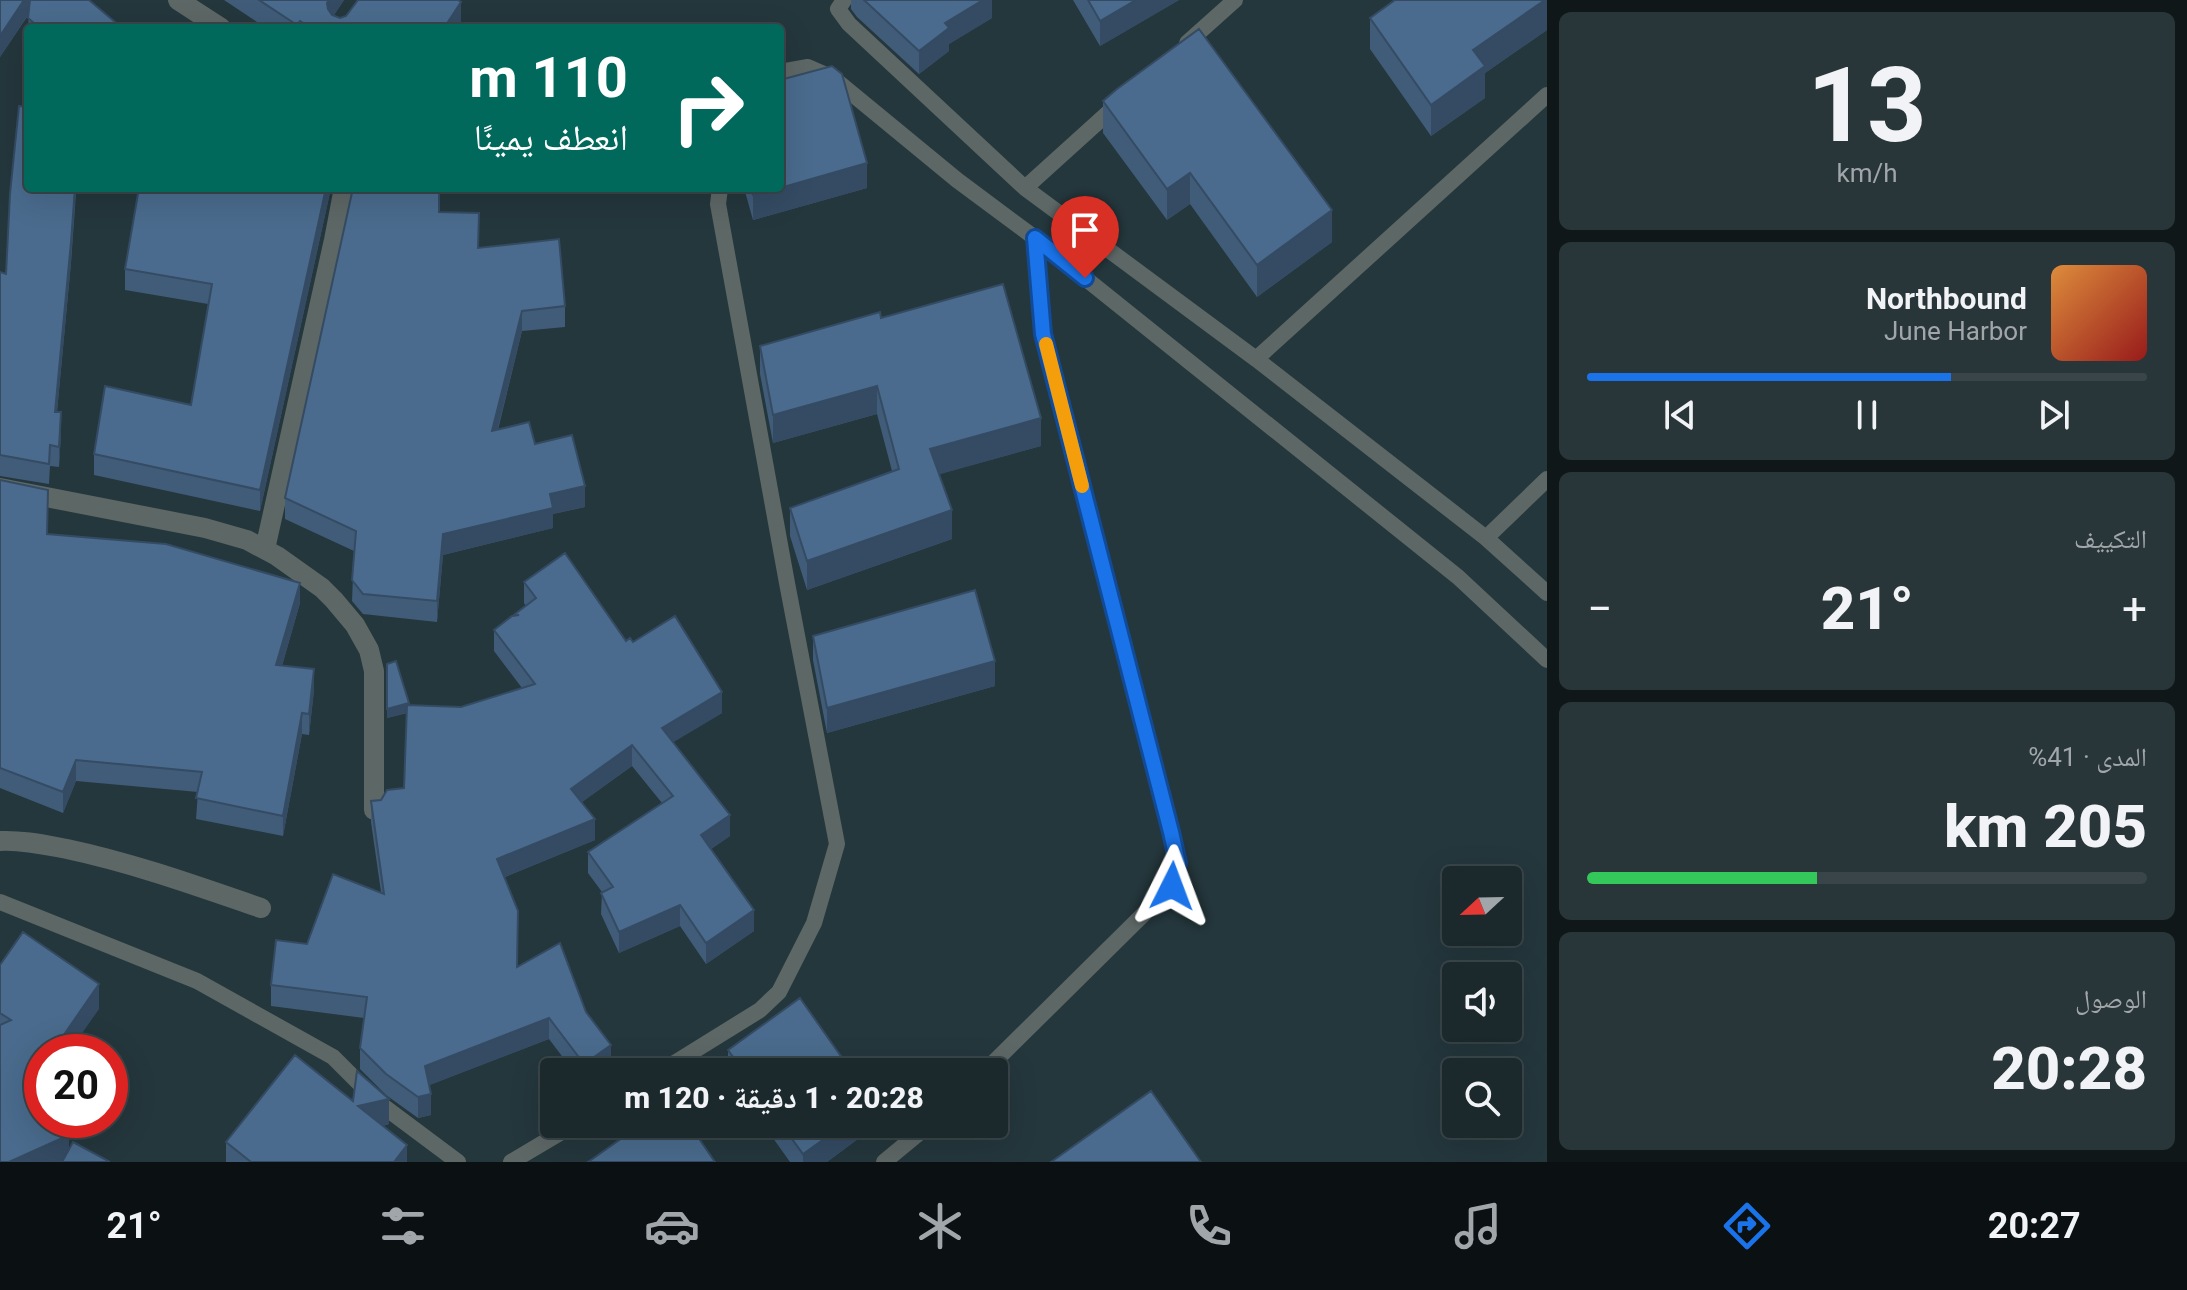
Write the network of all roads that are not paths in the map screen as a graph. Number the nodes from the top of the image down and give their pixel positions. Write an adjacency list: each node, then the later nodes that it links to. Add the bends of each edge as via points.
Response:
1 (178, 0): 4 (street)
2 (844, 0): 9 (lane, via 838,9 849,24)
3 (1235, 0): 5 (lane)
4 (215, 24)
5 (1176, 52)
6 (784, 71): 12 (lane, via 808,67 833,78)
7 (1130, 94): 9 (lane)
8 (1547, 95): 13 (lane)
9 (1025, 188): 13 (lane)
10 (343, 192): 17 (street)
11 (720, 192): 24 (lane, via 837,844 814,923 779,992 760,1010)
12 (1035, 238): 19 (lane, via 1458,577); 25 (lane, via 1043,334 1178,863 1172,886)
13 (1256, 359): 16 (lane)
14 (1547, 479): 16 (lane)
15 (0, 488): 17 (street, via 205,528)
16 (1486, 538): 18 (lane)
17 (265, 549): 20 (street, via 322,588 369,650 374,671)
18 (1547, 593)
19 (1547, 660)
20 (374, 810)
21 (0, 841): 23 (street, via 102,857)
22 (0, 902): 28 (lane, via 197,981 333,1057 379,1103)
23 (261, 908)
24 (683, 1058)
25 (998, 1058)
26 (551, 1138): 29 (lane)
27 (913, 1138): 30 (lane)
28 (458, 1162)
29 (511, 1162)
30 (884, 1162)

